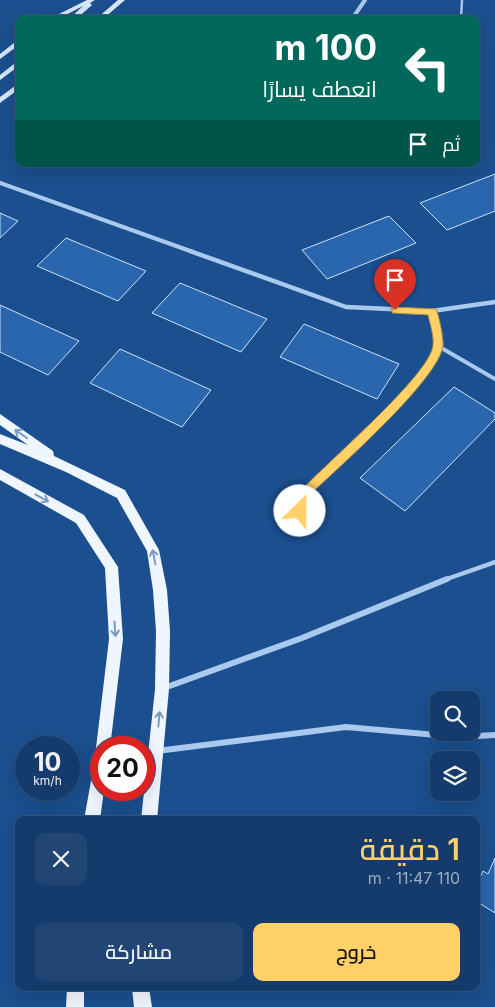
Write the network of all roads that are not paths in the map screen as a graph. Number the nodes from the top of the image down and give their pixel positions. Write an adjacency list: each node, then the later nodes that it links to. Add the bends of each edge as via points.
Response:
1 (94, 0): 5 (street); 6 (street)
2 (122, 0): 7 (street)
3 (365, 0): 8 (street)
4 (462, 0): 9 (lane)
5 (61, 15)
6 (77, 15)
7 (104, 15)
8 (355, 15)
9 (461, 15)
10 (15, 44): 11 (street)
11 (0, 57)
12 (15, 65): 13 (street)
13 (0, 78)
14 (15, 88): 15 (street)
15 (0, 100)
16 (0, 183): 18 (street, via 346,307)
17 (495, 302): 18 (street)
18 (432, 311): 19 (lane)
19 (438, 346): 20 (lane); 25 (lane, via 428,370 300,499 300,511)
20 (495, 379)
21 (0, 419): 23 (main road, one-way to 21)
22 (0, 438): 23 (main road)
23 (70, 468): 27 (main road, one-way to 23, via 163,631 154,550 121,494)
24 (0, 474): 29 (main road, one-way to 29, via 80,519 110,567 116,639)
25 (310, 525)
26 (495, 562): 27 (street)
27 (162, 689): 30 (main road, one-way to 27)
28 (495, 735): 30 (street, via 459,737 346,727)
29 (104, 736)
30 (156, 751): 33 (main road)
31 (95, 801): 32 (main road)
32 (93, 816)
33 (149, 816)
34 (76, 991): 36 (main road)
35 (141, 991): 37 (main road)
36 (75, 1007)
37 (143, 1007)

